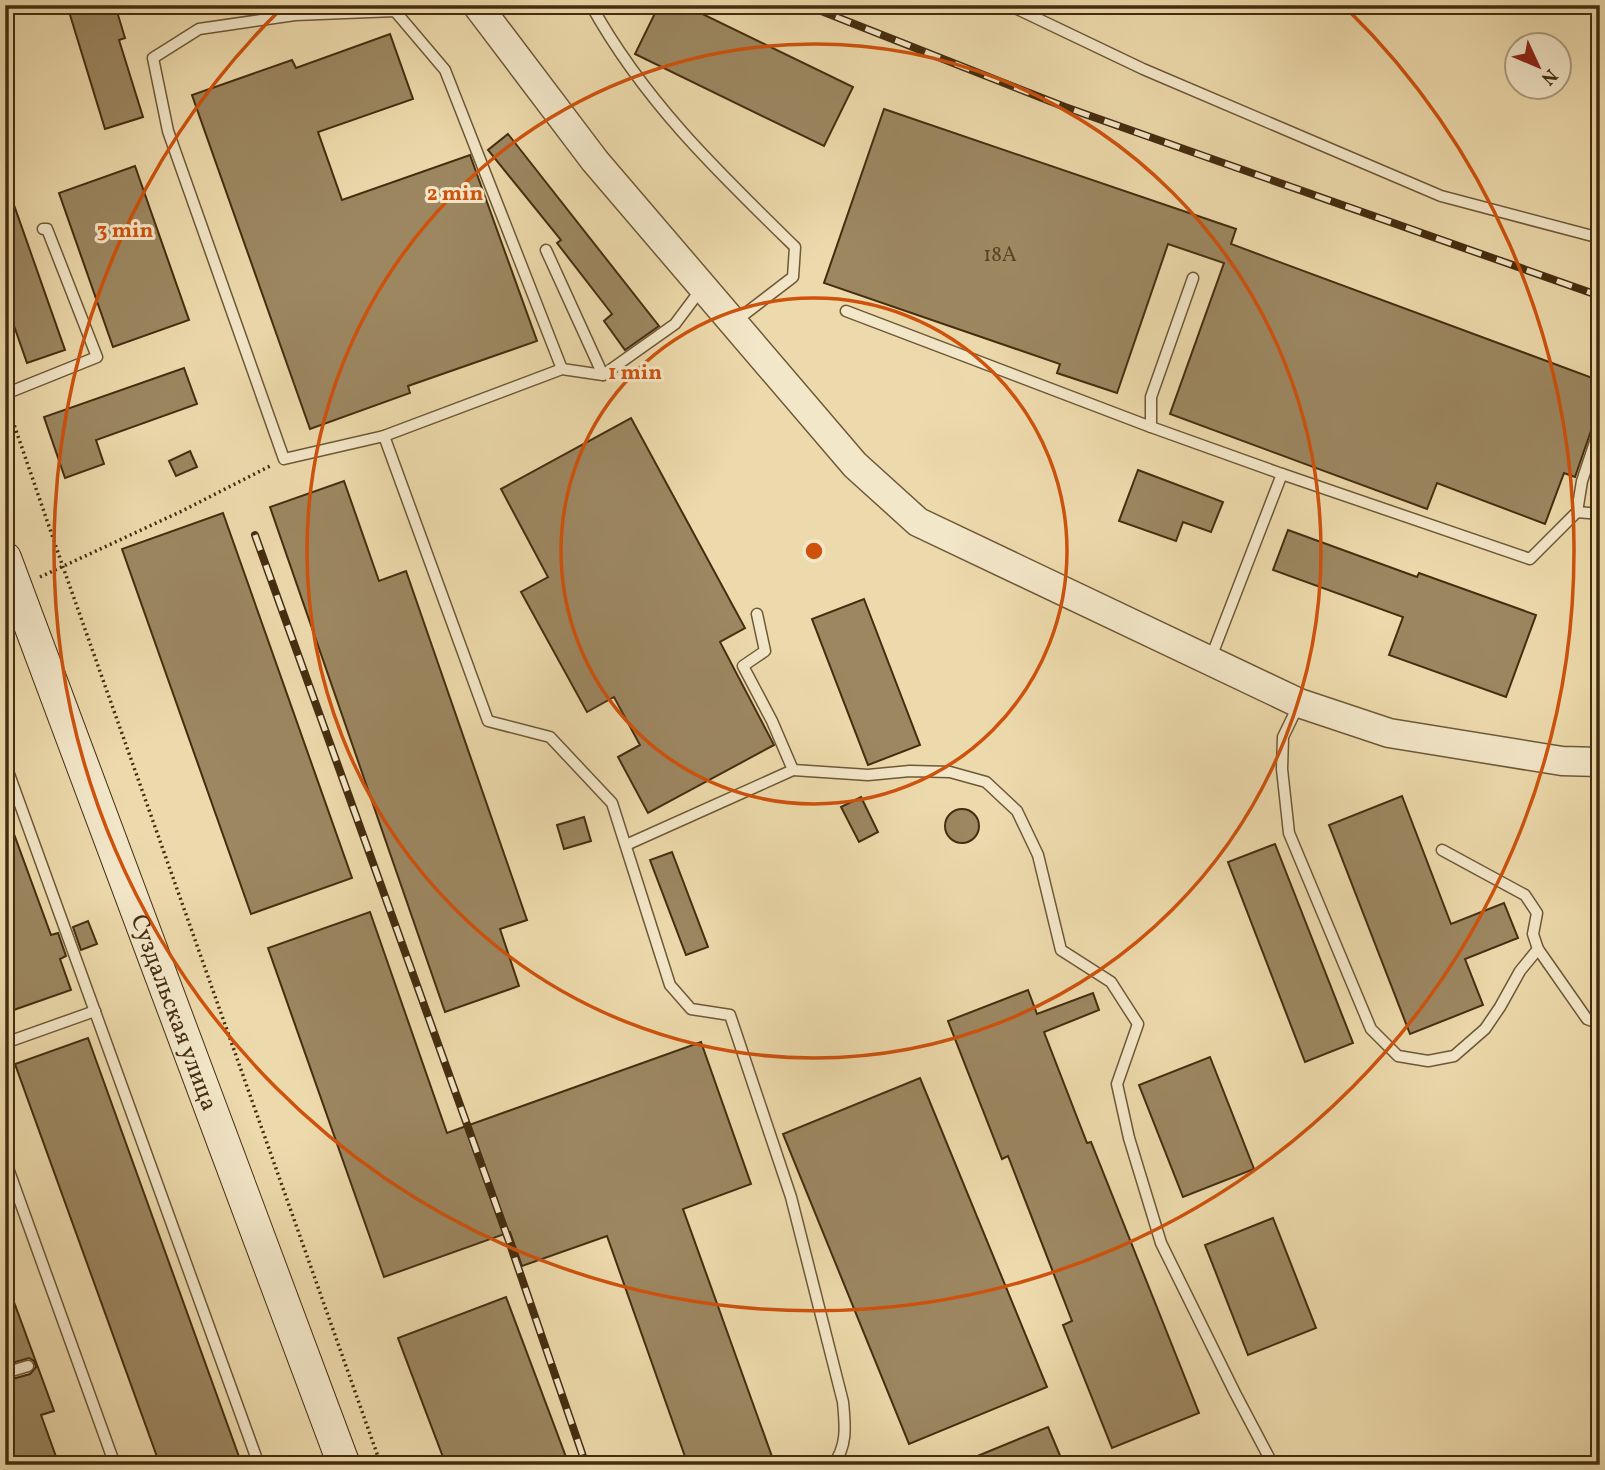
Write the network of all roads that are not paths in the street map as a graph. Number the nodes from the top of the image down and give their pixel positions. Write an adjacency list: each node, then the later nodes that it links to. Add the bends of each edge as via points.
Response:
1 (477, 5): 8 (street, via 595,161)
2 (592, 5): 10 (lane, via 610,39 703,158 794,247 793,277)
3 (1009, 5): 5 (lane, via 1143,69 1441,196)
4 (43, 229): 13 (lane, via 47,229 97,357)
5 (1600, 238)
6 (546, 250): 12 (lane)
7 (1193, 278): 14 (lane, via 1151,397)
8 (704, 286): 10 (street); 12 (lane, via 675,324)
9 (846, 312): 14 (lane)
10 (733, 323): 22 (street, via 855,465 918,522)
11 (562, 369): 12 (lane); 16 (lane); 16 (lane, via 445,70 395,11 295,15 199,29 153,58 169,131 284,459)
12 (603, 375)
13 (5, 396)
14 (1151, 427): 17 (lane)
15 (1600, 427): 18 (lane)
16 (384, 436): 27 (lane, via 488,721 550,737 612,803)
17 (1282, 474): 18 (lane, via 1530,559); 22 (lane)
18 (1577, 512): 19 (lane)
19 (1600, 514)
20 (5, 558): 38 (main road, Суздальская улица)
21 (757, 614): 26 (lane, via 765,651 743,666)
22 (1210, 660): 23 (street)
23 (1299, 704): 24 (street, via 1389,733 1562,761); 29 (lane, via 1283,737 1289,832 1371,1029 1398,1056 1429,1060 1454,1056 1485,1029)
24 (1600, 762)
25 (5, 763): 30 (lane)
26 (793, 770): 27 (lane); 40 (lane, via 868,775 950,772 986,782 1017,811 1038,855 1061,950 1111,982 1138,1024 1117,1084 1161,1243)
27 (626, 845): 39 (lane, via 670,985 691,1009 730,1014 792,1197 844,1402 846,1436)
28 (1442, 850): 29 (lane, via 1525,895 1537,913 1533,934)
29 (1538, 949): 31 (lane, via 1587,1019)
30 (94, 1010): 32 (lane); 37 (lane)
31 (1600, 1024)
32 (5, 1043)
33 (5, 1160): 36 (lane)
34 (28, 1366): 35 (lane)
35 (5, 1373)
36 (115, 1465)
37 (259, 1465)
38 (344, 1465)
39 (833, 1465)
40 (1273, 1465)

